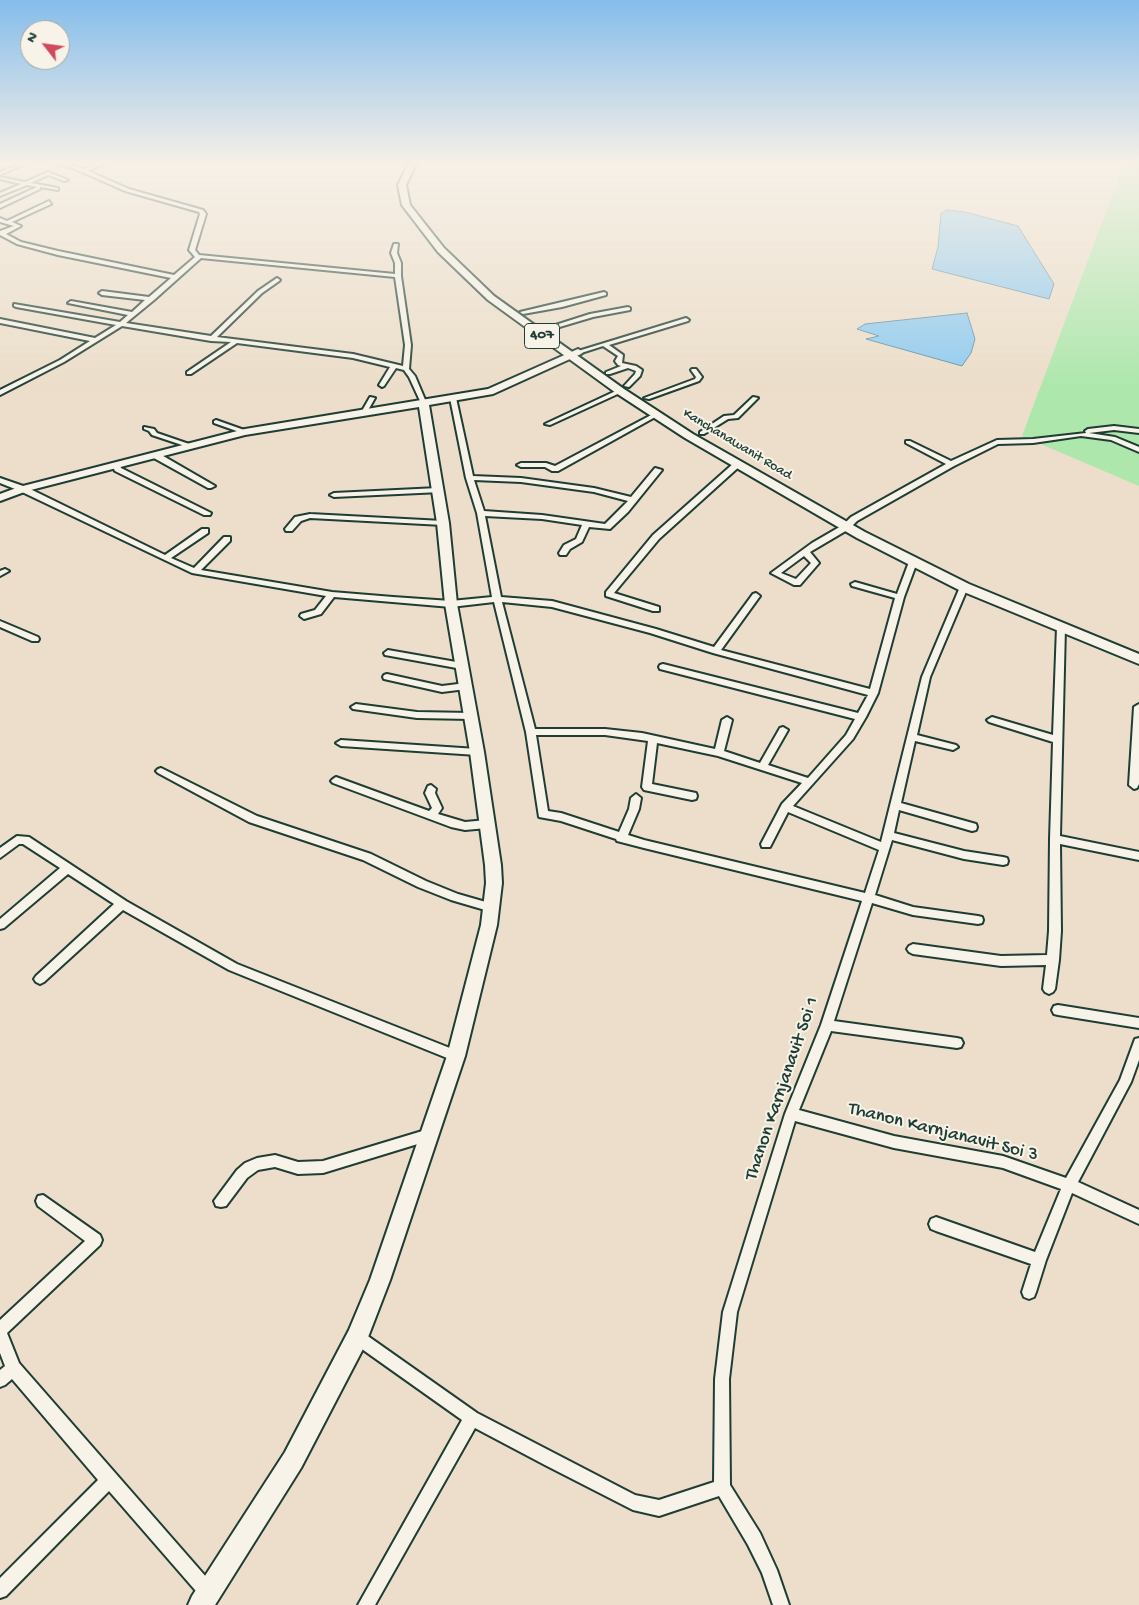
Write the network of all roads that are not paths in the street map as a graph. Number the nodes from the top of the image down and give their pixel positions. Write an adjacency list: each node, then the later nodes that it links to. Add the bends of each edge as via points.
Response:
1 (7, 239): 8 (street)
2 (195, 239): 6 (street, via 192,250)
3 (432, 239): 26 (main road, Kanchanawanit Road / 407, via 492,298)
4 (444, 239): 16 (main road, Kanchanawanit Road / 407, via 502,297)
5 (396, 245): 7 (street)
6 (200, 256): 7 (street); 8 (street)
7 (398, 276): 29 (street, via 408,345)
8 (174, 277): 12 (street)
9 (277, 280): 22 (street)
10 (102, 293): 12 (street)
11 (604, 294): 16 (street)
12 (152, 299): 17 (street)
13 (71, 304): 17 (street)
14 (16, 305): 20 (street)
15 (628, 309): 21 (street, via 592,315)
16 (523, 312): 21 (main road, Kanchanawanit Road / 407)
17 (134, 314): 20 (street)
18 (686, 320): 25 (street)
19 (0, 321): 23 (street)
20 (121, 324): 22 (street); 23 (street)
21 (546, 329): 26 (main road, Kanchanawanit Road / 407)
22 (212, 338): 24 (street)
23 (97, 340): 35 (street)
24 (235, 342): 27 (street, via 334,352); 31 (street)
25 (604, 344): 26 (street); 28 (street, via 621,356 619,364)
26 (574, 354): 32 (main road, Kanchanawanit Road / 407); 34 (main road, Kanchanawanit Road / 407); 37 (street, via 497,389)
27 (394, 366): 29 (street); 33 (street)
28 (627, 366): 32 (street); 34 (street, via 640,372)
29 (406, 369): 40 (street)
30 (694, 370): 38 (street, via 699,377 697,380)
31 (189, 373)
32 (608, 373): 34 (main road, Kanchanawanit Road / 407)
33 (382, 385)
34 (623, 388): 38 (main road, Kanchanawanit Road / 407); 42 (main road, Kanchanawanit Road / 407); 44 (street)
35 (0, 394)
36 (372, 398): 41 (street)
37 (453, 398): 40 (street); 59 (street)
38 (647, 398): 48 (main road, Kanchanawanit Road / 407)
39 (755, 398): 48 (street, via 737,416 726,417)
40 (423, 402): 41 (street); 63 (street)
41 (365, 411): 47 (street)
42 (655, 415): 54 (main road, Kanchanawanit Road / 407); 57 (street, via 555,469 546,465)
43 (216, 422): 47 (street)
44 (548, 424)
45 (146, 428): 51 (street, via 154,434)
46 (1139, 431): 49 (street, via 1114,428)
47 (244, 432): 51 (street)
48 (702, 433): 54 (main road, Kanchanawanit Road / 407)
49 (1075, 434): 52 (street, via 1108,437); 55 (street, via 1033,441 997,442)
50 (908, 442): 55 (street)
51 (188, 445): 53 (street)
52 (1139, 450)
53 (155, 455): 56 (street); 61 (street)
54 (741, 462): 70 (main road, Kanchanawanit Road); 87 (street, via 656,537 609,594)
55 (952, 464): 70 (street)
56 (116, 465): 62 (street); 67 (street, via 118,469)
57 (521, 465)
58 (658, 470): 66 (street)
59 (470, 478): 66 (street, via 521,480 594,490); 68 (street)
60 (0, 480): 62 (street)
61 (211, 486)
62 (23, 489): 65 (street); 77 (street)
63 (438, 490): 64 (street); 69 (street)
64 (334, 495)
65 (0, 498)
66 (633, 500): 71 (street, via 609,527)
67 (207, 513)
68 (480, 513): 71 (street, via 542,517); 85 (street)
69 (443, 523): 72 (street, via 310,516 298,519); 86 (street)
70 (850, 523): 76 (street); 78 (main road, Kanchanawanit Road); 92 (main road, Kanchanawanit Road, via 970,579)
71 (586, 525): 75 (street, via 579,540)
72 (289, 529)
73 (205, 531): 77 (street)
74 (227, 539): 79 (street)
75 (563, 553)
76 (806, 553): 76 (street, via 783,568 775,573 797,583 815,563)
77 (166, 558): 79 (street)
78 (913, 562): 81 (main road, Kanchanawanit Road); 84 (street)
79 (196, 571): 82 (street)
80 (855, 584): 84 (street)
81 (964, 586): 90 (main road, Kanchanawanit Road); 109 (street, Thanon Karnjanavit Soi 1, via 926,676)
82 (332, 594): 86 (street); 88 (street, via 318,612)
83 (756, 596): 93 (street)
84 (900, 597): 100 (street)
85 (497, 599): 86 (street); 93 (street, via 566,608); 108 (street)
86 (451, 604): 96 (street)
87 (656, 609)
88 (304, 616)
89 (0, 624): 91 (street)
90 (1062, 628): 95 (main road, Kanchanawanit Road); 111 (street)
91 (35, 639)
92 (1139, 647)
93 (716, 651): 100 (street)
94 (388, 653): 96 (street)
95 (1139, 659)
96 (462, 666): 99 (street)
97 (663, 667): 104 (street)
98 (387, 677): 99 (street, via 442,688)
99 (466, 686): 103 (street)
100 (873, 692): 104 (street)
101 (1139, 706): 120 (street)
102 (356, 707): 103 (street)
103 (471, 716): 114 (street)
104 (862, 717): 119 (street, via 844,744)
105 (726, 720): 115 (street)
106 (992, 720): 111 (street)
107 (783, 730): 116 (street)
108 (531, 732): 110 (street, via 605,732); 130 (street, via 543,814)
109 (911, 737): 113 (street); 124 (street, Thanon Karnjanavit Soi 1)
110 (653, 738): 115 (street); 122 (street, via 647,786)
111 (1057, 740): 131 (street)
112 (340, 742): 114 (street)
113 (953, 747)
114 (477, 752): 127 (street)
115 (719, 753): 116 (street)
116 (762, 767): 119 (street)
117 (160, 771): 140 (street, via 254,819 368,857 422,884)
118 (336, 782): 126 (street)
119 (809, 782): 125 (street)
120 (1134, 785)
121 (431, 789): 126 (street, via 437,807)
122 (692, 796)
123 (636, 798): 130 (street)
124 (896, 804): 128 (street); 129 (street, Thanon Karnjanavit Soi 1)
125 (786, 807): 132 (street); 133 (street)
126 (431, 816): 127 (street, via 465,826)
127 (487, 824): 140 (street, via 493,874)
128 (972, 827)
129 (888, 835): 133 (street, Thanon Karnjanavit Soi 1); 136 (street, via 964,855)
130 (621, 838): 138 (street)
131 (1055, 838): 135 (street); 144 (street)
132 (766, 844)
133 (885, 848): 138 (street, Thanon Karnjanavit Soi 1)
134 (0, 854): 137 (street, via 21,839)
135 (1139, 856)
136 (1003, 861)
137 (67, 868): 139 (street); 142 (street)
138 (869, 898): 141 (street, via 913,911); 149 (street, Thanon Karnjanavit Soi 1)
139 (122, 904): 145 (street); 152 (street, via 233,967)
140 (492, 908): 152 (street)
141 (978, 920)
142 (0, 926)
143 (913, 949): 144 (street, via 1001,961)
144 (1053, 960): 146 (street)
145 (40, 979)
146 (1050, 989)
147 (1058, 1010): 148 (street)
148 (1139, 1024)
149 (827, 1025): 150 (street); 153 (street, Thanon Karnjanavit Soi 1)
150 (957, 1043)
151 (1139, 1043): 155 (street, via 1125,1082)
152 (456, 1056): 154 (street)
153 (791, 1114): 155 (street, Thanon Karnjanavit Soi 3, via 894,1142 1003,1162); 168 (street, Thanon Karnjanavit Soi 1, via 730,1312 722,1379)
154 (430, 1135): 157 (street, via 323,1167 298,1168 275,1161 257,1164 242,1174); 163 (street)
155 (1069, 1185): 158 (street, Thanon Karnjanavit Soi 3); 160 (street)
156 (43, 1201): 162 (street, via 95,1240)
157 (221, 1201)
158 (1139, 1217)
159 (936, 1224): 160 (street)
160 (1039, 1260): 161 (street)
161 (1030, 1292)
162 (0, 1331): 164 (street)
163 (357, 1337): 166 (street); 170 (street, via 293,1460)
164 (14, 1368): 165 (street); 167 (street)
165 (0, 1380)
166 (472, 1418): 168 (street, via 642,1505 659,1508); 171 (street)
167 (109, 1480): 169 (street); 170 (street)
168 (722, 1487): 172 (street, via 754,1539)
169 (0, 1590)
170 (205, 1599)
171 (366, 1605)
172 (781, 1605)

